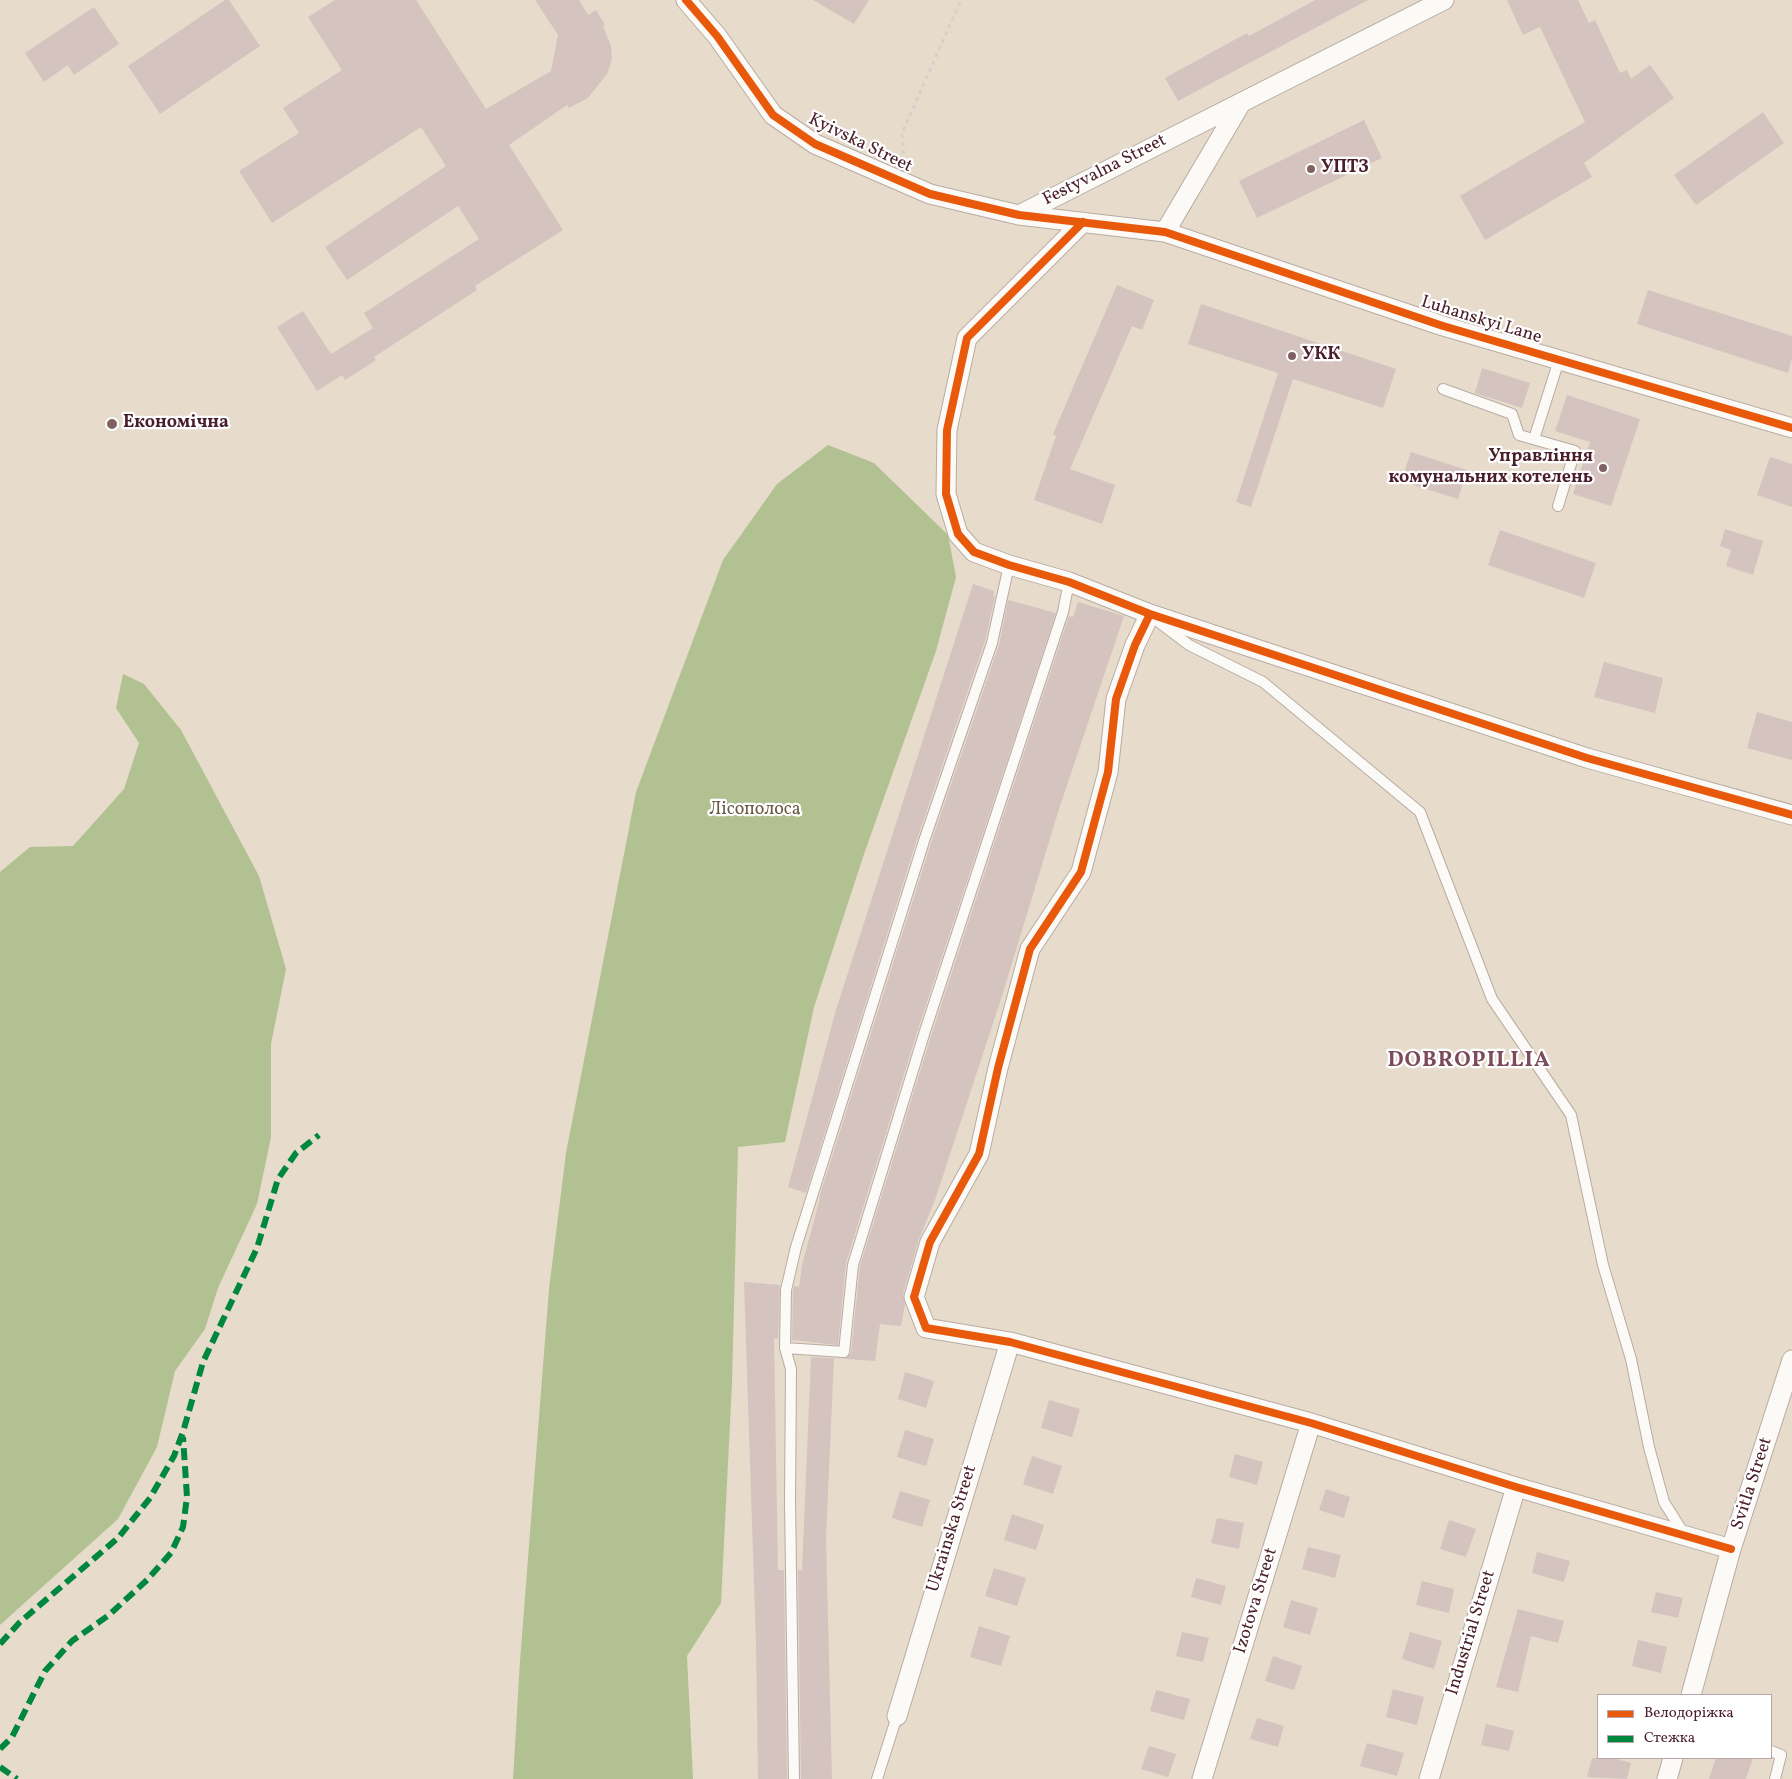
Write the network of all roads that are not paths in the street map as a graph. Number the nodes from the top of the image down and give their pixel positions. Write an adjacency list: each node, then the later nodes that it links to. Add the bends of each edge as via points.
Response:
1 (686, 0): 4 (street, Kyivska Street, via 717,36 773,115 815,144 930,194)
2 (1444, 0): 3 (street, Festyvalna Street)
3 (1241, 103): 4 (street, Festyvalna Street); 6 (street)
4 (1019, 215): 5 (street, Festyvalna Street)
5 (1083, 222): 6 (street, Festyvalna Street); 12 (street, via 967,338 947,430 946,494 958,534 974,552)
6 (1165, 232): 7 (street, Luhanskyi Lane, via 1443,326)
7 (1559, 360): 9 (street, Luhanskyi Lane); 10 (lane)
8 (1443, 389): 10 (lane, via 1512,414 1520,435)
9 (1792, 428)
10 (1534, 439): 11 (lane, via 1575,451)
11 (1558, 506)
12 (1009, 565): 13 (street); 17 (lane, via 992,643 921,851 796,1247 786,1290)
13 (1069, 582): 14 (street); 17 (lane, via 1063,612 925,1031 853,1265 844,1352)
14 (1150, 614): 15 (street, via 1587,758); 16 (street, via 1116,699 1108,772 1081,872 1030,950 979,1154 930,1242 914,1297 926,1328); 21 (lane, via 1189,645 1263,682 1420,812 1492,999 1571,1115 1603,1265 1631,1359 1648,1447 1664,1502)
15 (1792, 815)
16 (1010, 1342): 19 (street); 24 (street, Ukrainska Street)
17 (785, 1348): 27 (lane, via 791,1369)
18 (1792, 1360): 22 (street, Svitla Street)
19 (1311, 1423): 20 (street); 29 (street, Izotova Street)
20 (1516, 1487): 21 (street); 30 (street, Industrial Street)
21 (1685, 1536): 22 (street)
22 (1732, 1549): 23 (street, Svitla Street)
23 (1691, 1694)
24 (896, 1716): 28 (lane)
25 (1772, 1751): 32 (lane, via 1782,1754)
26 (1673, 1759): 31 (street)
27 (794, 1779)
28 (877, 1779)
29 (1202, 1779)
30 (1429, 1779)
31 (1667, 1779)
32 (1775, 1779)

